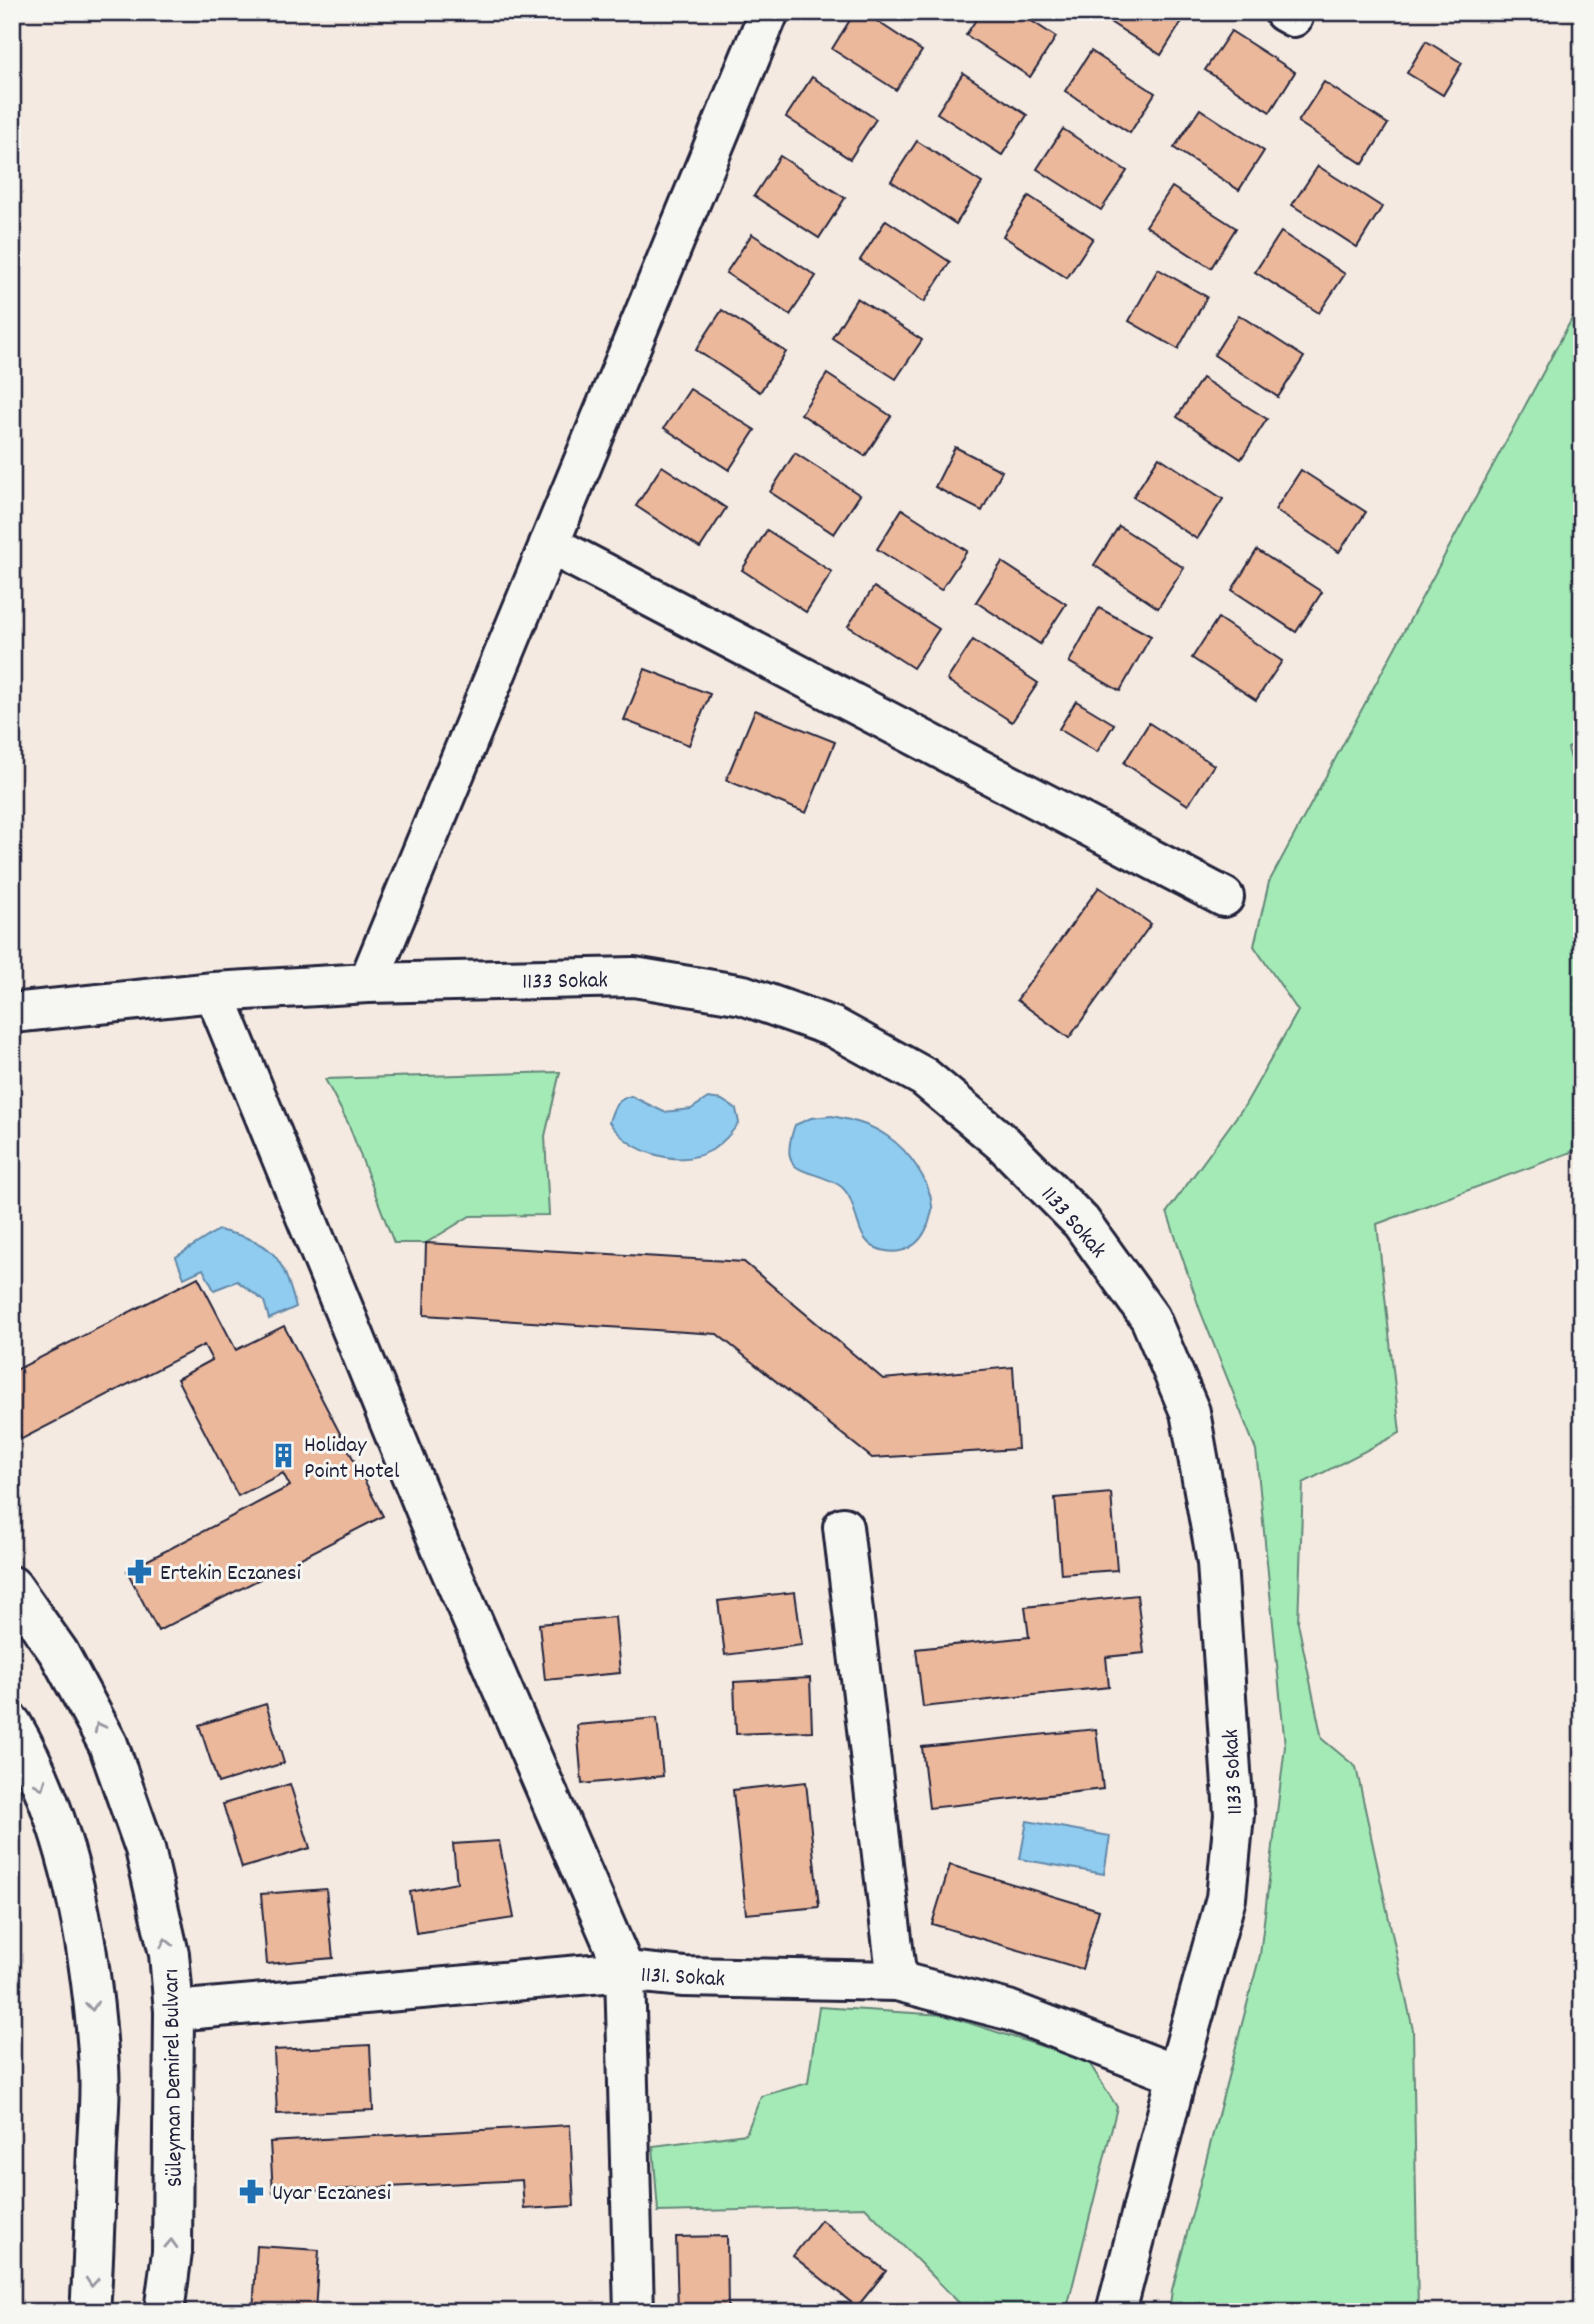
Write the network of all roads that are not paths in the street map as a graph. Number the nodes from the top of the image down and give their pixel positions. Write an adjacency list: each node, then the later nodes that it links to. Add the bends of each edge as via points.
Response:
1 (769, 12): 2 (street)
2 (549, 544): 3 (street); 4 (street)
3 (1224, 897)
4 (368, 983): 5 (street, 1133 Sokak); 13 (street, 1133 Sokak, via 634,977 743,995 833,1027 924,1077 1004,1144 1082,1222 1150,1318 1190,1412 1217,1563 1234,1815 1226,1898)
5 (214, 992): 6 (street, 1133 Sokak); 10 (street, via 441,1548)
6 (12, 1013)
7 (843, 1527): 11 (street)
8 (12, 1586): 12 (street, Süleyman Demirel Bulvarı, one-way to 8, via 169,1954 145,1849 108,1744 59,1653)
9 (12, 1724): 14 (street, one-way to 14, via 27,1749 68,1856 87,1961 99,2068)
10 (625, 1972): 11 (street, 1131. Sokak); 12 (street, 1131. Sokak); 16 (street)
11 (897, 1981): 13 (street, 1131. Sokak, via 1008,2010)
12 (174, 2011): 15 (street, Süleyman Demirel Bulvarı, one-way to 12, via 172,2252)
13 (1177, 2075): 17 (street, 1133 Sokak)
14 (90, 2312)
15 (164, 2312)
16 (634, 2312)
17 (1116, 2312)

